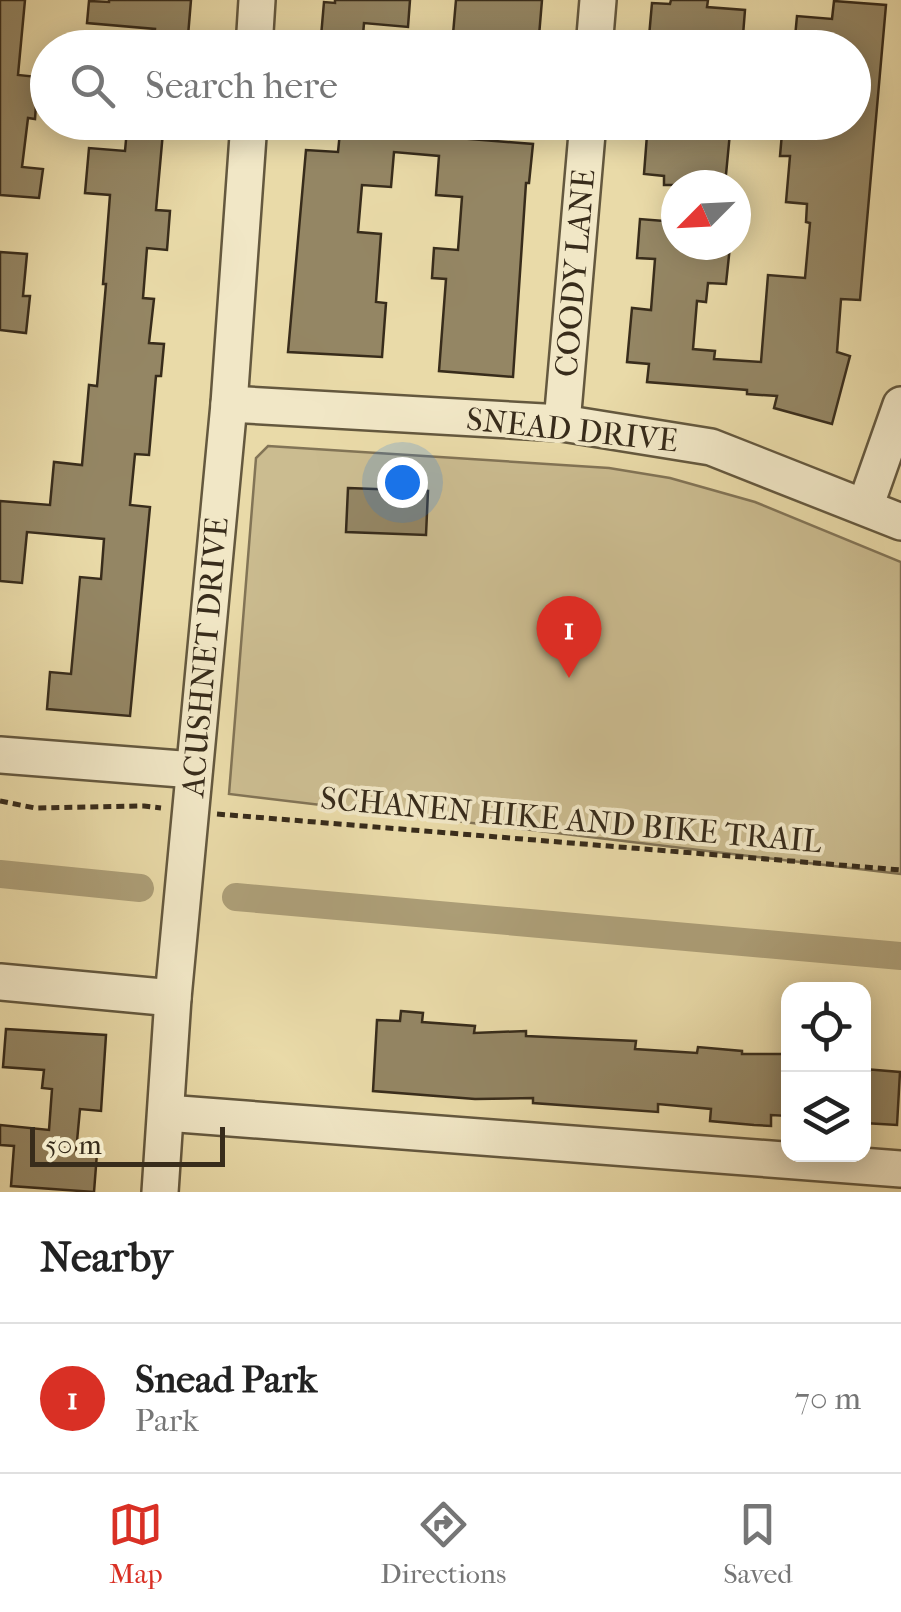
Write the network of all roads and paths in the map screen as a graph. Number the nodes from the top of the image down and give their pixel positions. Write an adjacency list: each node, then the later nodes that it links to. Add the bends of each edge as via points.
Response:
1 (257, 0): 3 (street)
2 (598, 0): 4 (street)
3 (255, 30)
4 (596, 30)
5 (248, 140): 7 (street, ACUSHNET DRIVE)
6 (586, 140): 9 (street, COODY LANE)
7 (228, 404): 9 (street, SNEAD DRIVE); 13 (street, ACUSHNET DRIVE)
8 (901, 405): 10 (street)
9 (562, 423): 10 (street, SNEAD DRIVE, via 712,447)
10 (865, 507): 11 (street, SNEAD DRIVE)
11 (901, 522)
12 (0, 756): 13 (street)
13 (194, 770): 19 (street, ACUSHNET DRIVE)
14 (0, 802): 15 (path, via 34,808)
15 (144, 806)
16 (236, 816): 17 (path, SCHANEN HIKE AND BIKE TRAIL)
17 (901, 870)
18 (0, 982): 19 (street)
19 (174, 998): 20 (street, ACUSHNET DRIVE)
20 (166, 1112): 21 (street); 22 (street, ACUSHNET DRIVE)
21 (901, 1169)
22 (160, 1192)

